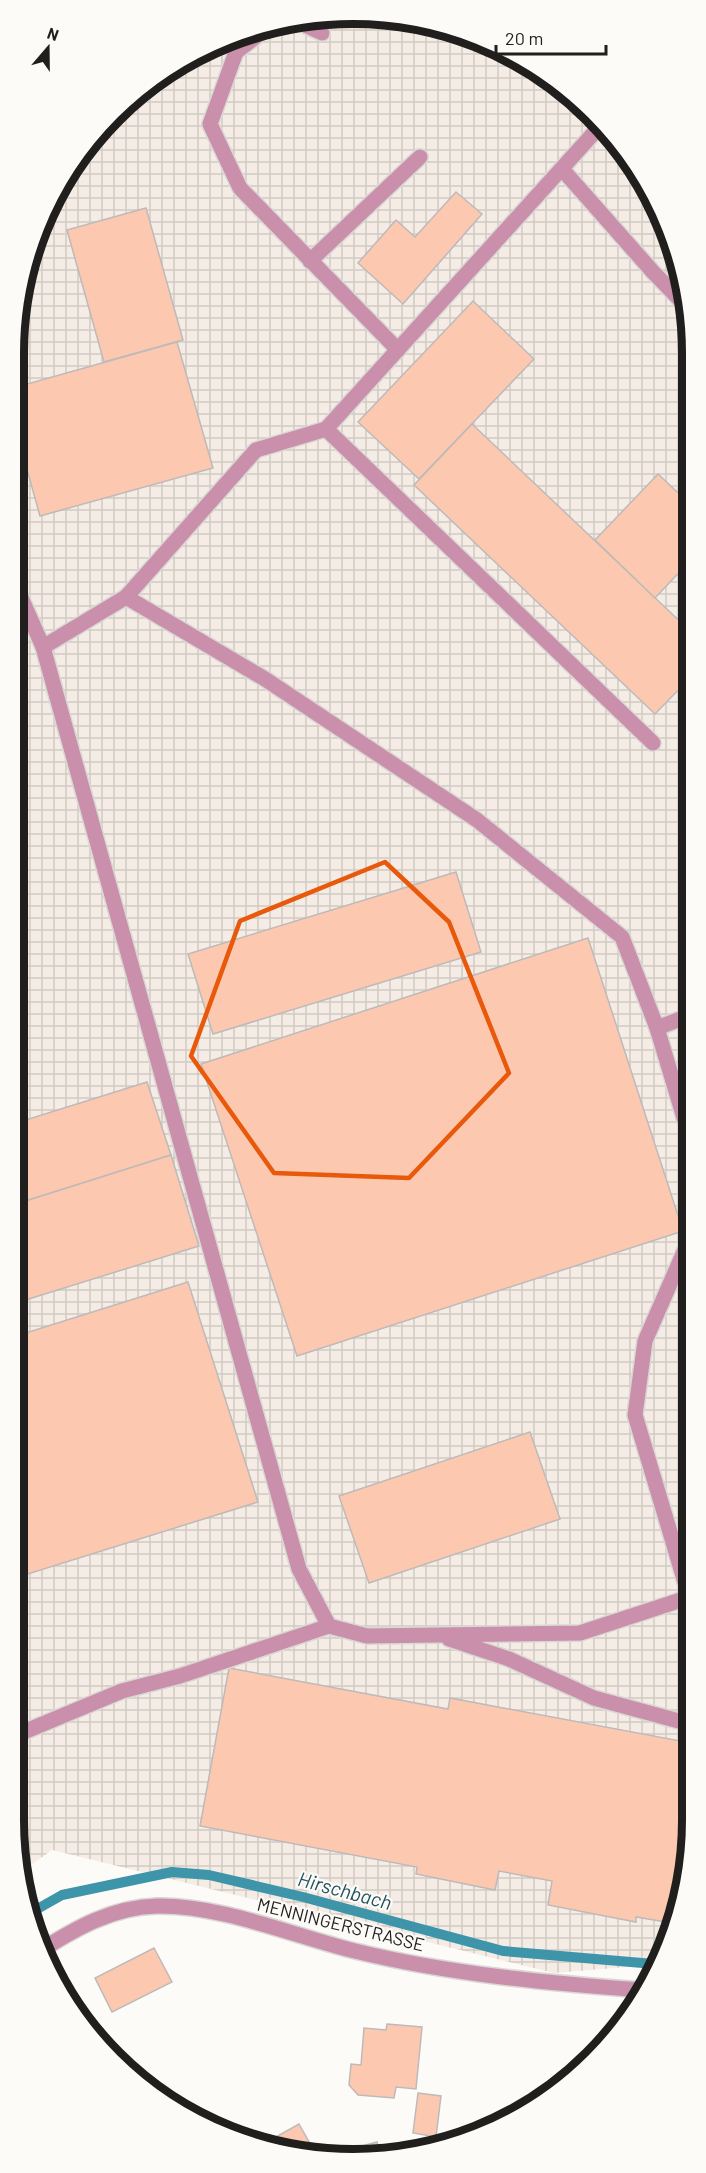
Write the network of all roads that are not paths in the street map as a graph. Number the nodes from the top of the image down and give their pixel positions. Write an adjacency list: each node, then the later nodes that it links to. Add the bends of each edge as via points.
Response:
1 (309, 27): 2 (street)
2 (322, 33)
3 (253, 39): 7 (street, via 237,52 210,124 240,188)
4 (596, 131): 6 (street)
5 (420, 157): 7 (street)
6 (562, 169): 8 (street); 9 (street)
7 (310, 261): 9 (street)
8 (677, 297)
9 (398, 350): 10 (street)
10 (326, 429): 11 (street, via 256,450); 14 (street)
11 (126, 597): 13 (street); 16 (street, via 264,680 477,820 622,937)
12 (24, 604): 13 (street)
13 (43, 647): 21 (street, via 299,1569)
14 (653, 743)
15 (682, 1018): 16 (street)
16 (657, 1028): 17 (street)
17 (682, 1111)
18 (682, 1256): 19 (street, via 645,1341 635,1415)
19 (682, 1572)
20 (682, 1600): 22 (street, via 580,1634)
21 (329, 1626): 22 (street, via 367,1636); 24 (street, via 180,1676 122,1691)
22 (437, 1635): 23 (street, via 509,1659 594,1698)
23 (682, 1722)
24 (24, 1732)
25 (49, 1946): 26 (street, MENNINGERSTRASSE, via 107,1914 157,1906 209,1911 355,1951 432,1967)
26 (635, 1989)

